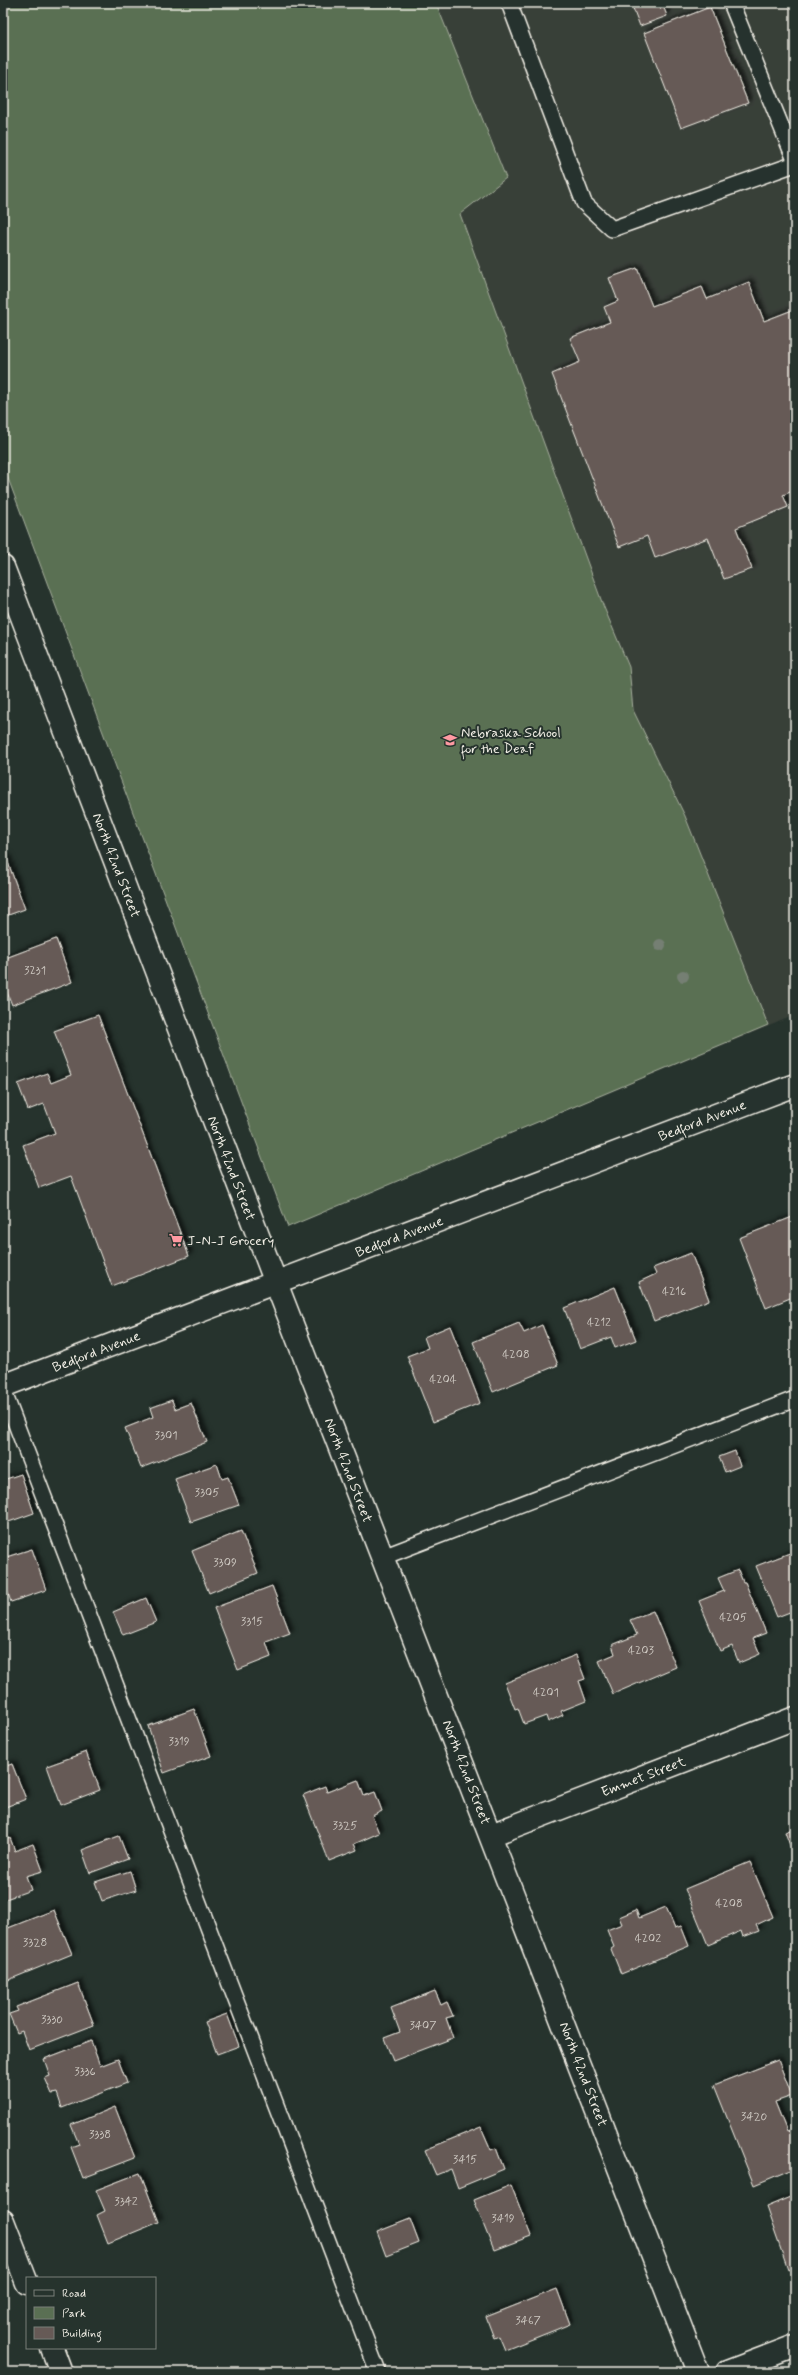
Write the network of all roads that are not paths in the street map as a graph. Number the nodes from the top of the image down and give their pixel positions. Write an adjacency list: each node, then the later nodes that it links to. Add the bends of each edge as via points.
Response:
1 (509, 3): 4 (lane, via 584,202 612,229)
2 (731, 3): 3 (lane)
3 (795, 160)
4 (795, 164)
5 (3, 567): 7 (street, North 42nd Street)
6 (795, 1085): 7 (street, Bedford Avenue)
7 (276, 1283): 8 (street, Bedford Avenue); 11 (street, North 42nd Street)
8 (3, 1386)
9 (3, 1390): 19 (lane)
10 (795, 1399): 11 (lane)
11 (383, 1557): 13 (street, North 42nd Street)
12 (795, 1718): 13 (street, Emmet Street)
13 (492, 1835): 20 (street, North 42nd Street)
14 (3, 2221): 15 (street)
15 (26, 2280)
16 (795, 2346): 21 (street)
17 (52, 2349): 18 (street)
18 (62, 2372)
19 (378, 2372)
20 (698, 2372)
21 (728, 2372)

